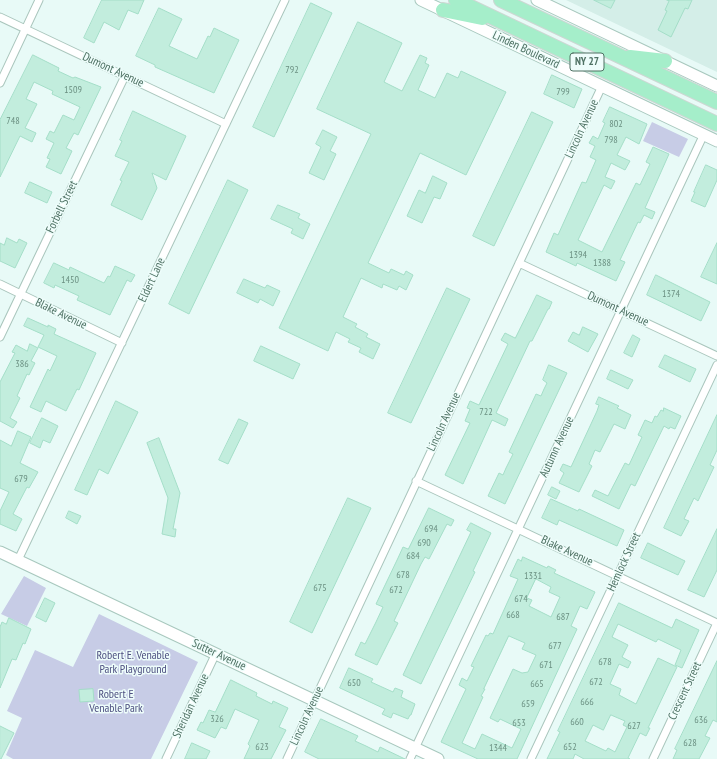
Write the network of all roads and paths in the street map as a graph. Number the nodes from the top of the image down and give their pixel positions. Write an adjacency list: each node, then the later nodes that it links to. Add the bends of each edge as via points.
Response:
1 (39, 0): 10 (street)
2 (285, 0): 19 (street, Eldert Lane)
3 (421, 0): 7 (street, Linden Boulevard)
4 (456, 0): 9 (highway, Linden Boulevard / NY 27)
5 (501, 0): 11 (highway, NY 27)
6 (537, 0): 12 (street)
7 (443, 10): 9 (highway); 15 (street, Linden Boulevard)
8 (0, 17): 10 (street, Dumont Avenue)
9 (505, 23): 18 (highway, Linden Boulevard / NY 27)
10 (26, 29): 13 (street, Dumont Avenue); 14 (street)
11 (617, 55): 12 (highway); 17 (highway, NY 27)
12 (665, 61): 16 (street)
13 (125, 76): 19 (street, Dumont Avenue); 25 (street, Forbell Street)
14 (0, 83)
15 (602, 86): 21 (street, Linden Boulevard); 23 (street, Lincoln Avenue)
16 (717, 86)
17 (717, 102)
18 (704, 118): 20 (highway, Linden Boulevard / NY 27); 21 (highway)
19 (226, 124): 28 (street, Eldert Lane)
20 (717, 124)
21 (711, 131): 22 (street, Linden Boulevard); 26 (street, Autumn Avenue)
22 (717, 140)
23 (519, 263): 26 (street, Dumont Avenue); 31 (street, Lincoln Avenue)
24 (0, 284): 25 (street, Blake Avenue)
25 (20, 294): 27 (street, Forbell Street); 28 (street, Blake Avenue)
26 (621, 311): 29 (street, Dumont Avenue); 32 (street, Autumn Avenue)
27 (0, 337)
28 (122, 343): 34 (street, Eldert Lane)
29 (717, 356)
30 (717, 365): 35 (street, Hemlock Street)
31 (416, 481): 32 (street, Blake Avenue); 38 (street, Lincoln Avenue)
32 (519, 528): 35 (street, Blake Avenue); 39 (street, Autumn Avenue)
33 (0, 552): 34 (street, Sutter Avenue)
34 (18, 560): 37 (street, Sutter Avenue)
35 (618, 575): 36 (street, Blake Avenue); 44 (street, Hemlock Street)
36 (717, 623): 45 (street, Crescent Street)
37 (216, 653): 38 (street, Sutter Avenue); 40 (street, Sheridan Avenue)
38 (314, 700): 39 (street, Sutter Avenue); 41 (street, Lincoln Avenue)
39 (415, 748): 42 (street, Autumn Avenue); 43 (street, Sutter Avenue)
40 (166, 759)
41 (287, 759)
42 (410, 759)
43 (438, 759)
44 (531, 759)
45 (653, 759)

